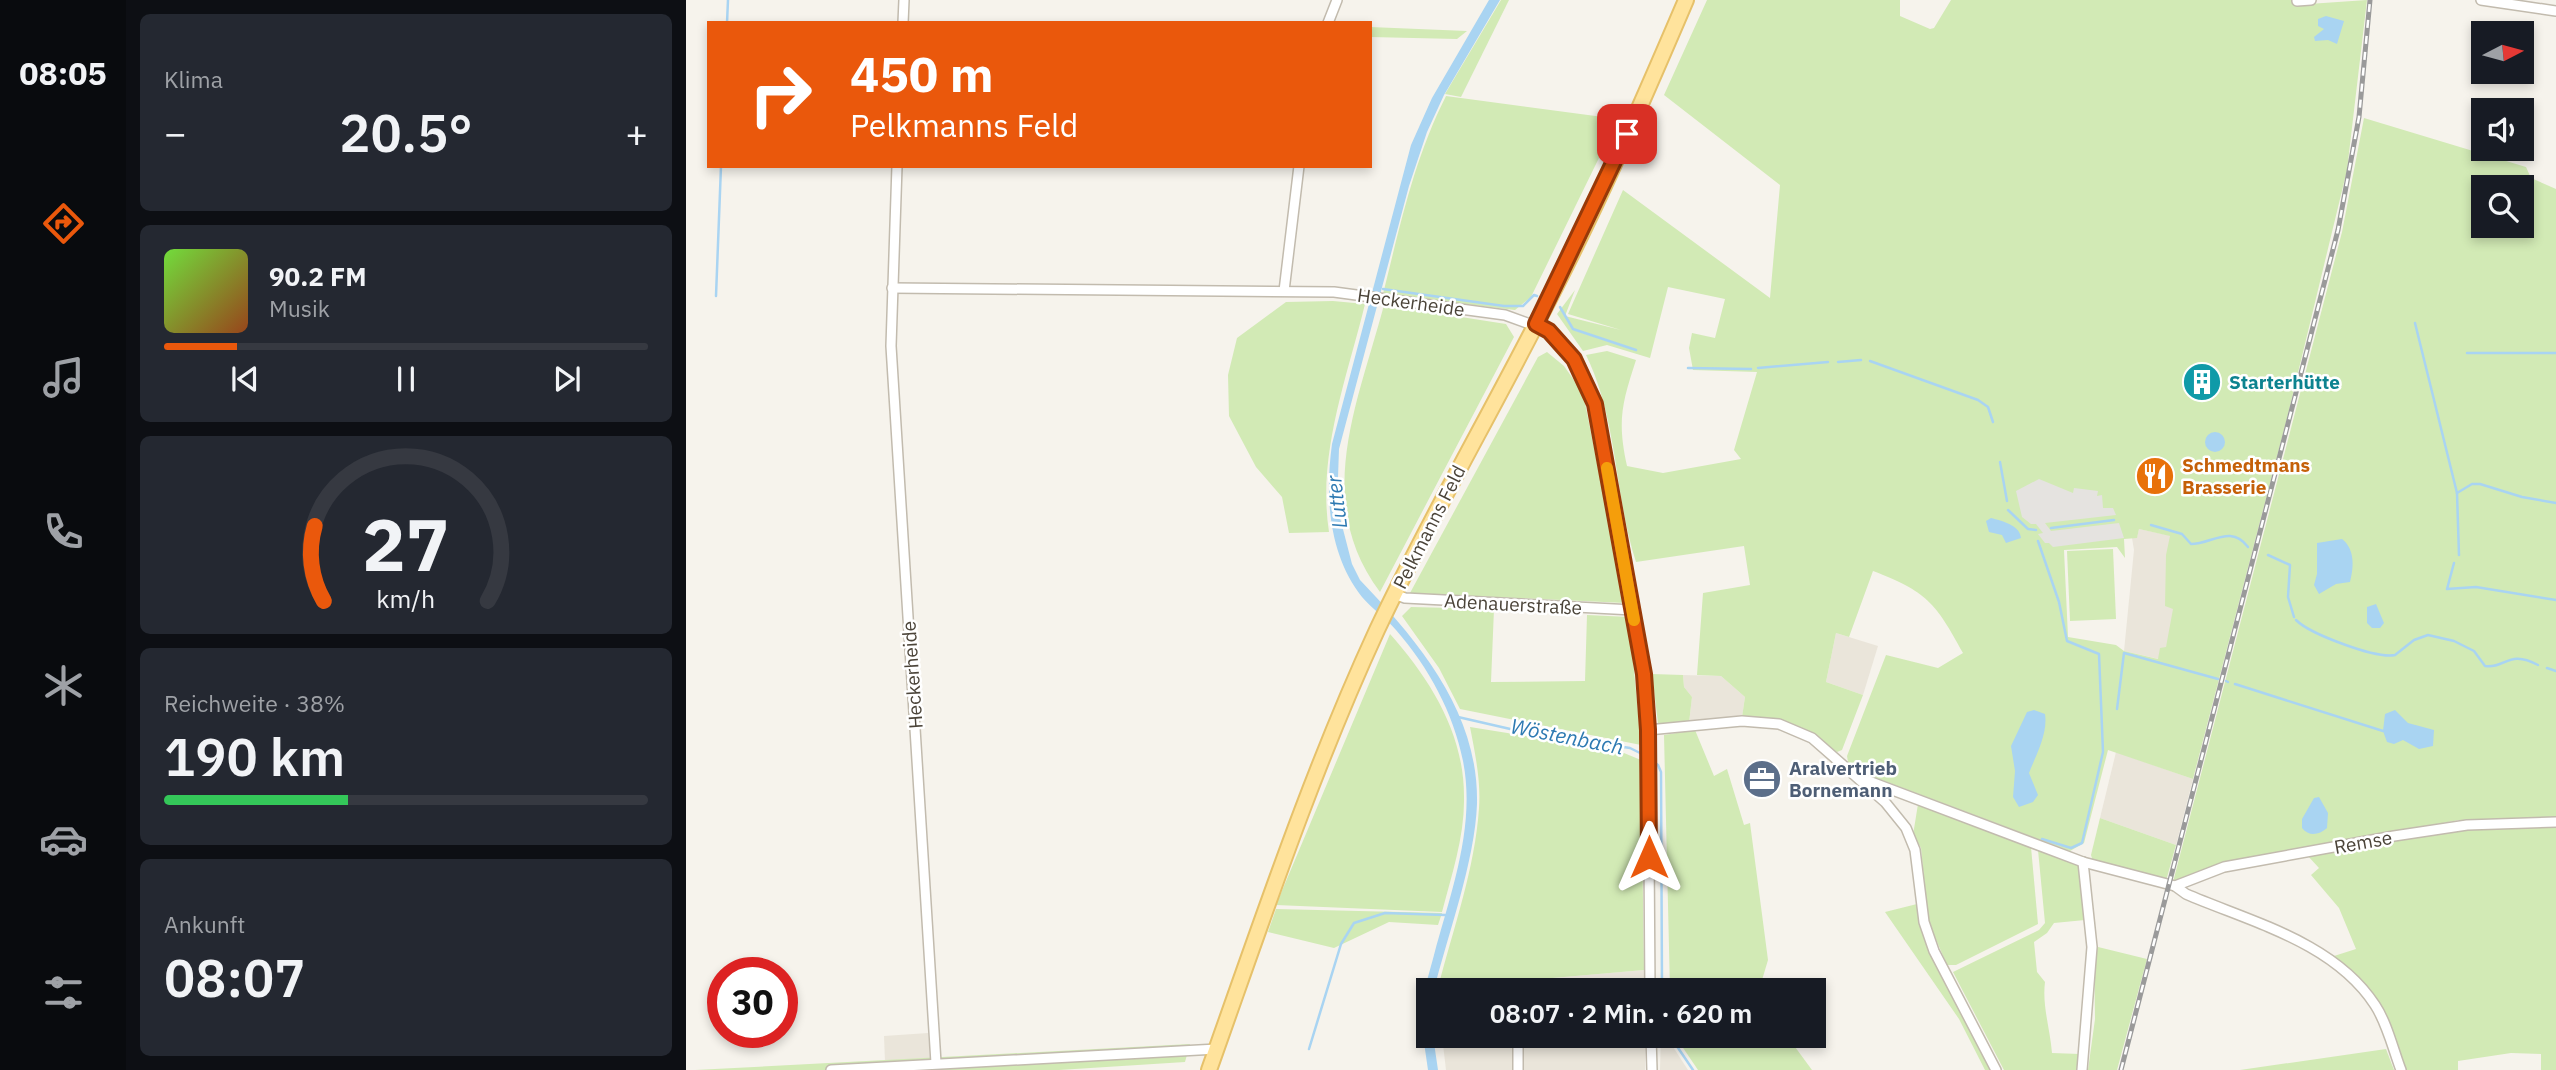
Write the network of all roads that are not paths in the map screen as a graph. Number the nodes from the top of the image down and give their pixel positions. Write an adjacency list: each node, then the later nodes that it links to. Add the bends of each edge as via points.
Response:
1 (904, 0): 8 (street)
2 (1336, 0): 9 (street)
3 (1686, 0): 14 (main road, Pelkmanns Feld)
4 (2311, 0): 6 (street)
5 (2482, 0): 7 (street)
6 (2297, 1)
7 (2556, 11)
8 (903, 21)
9 (1329, 21)
10 (897, 168): 12 (street, Heckerheide)
11 (1299, 168): 13 (street)
12 (892, 288): 13 (street, Heckerheide); 26 (street, Heckerheide, via 892,360)
13 (1284, 291): 14 (street, Heckerheide, via 1363,295 1505,315)
14 (1536, 324): 15 (main road, Pelkmanns Feld); 16 (street, via 1549,331 1574,359 1595,404)
15 (1392, 598): 16 (street, Adenauerstraße); 25 (main road, Pelkmanns Feld, via 1299,814)
16 (1633, 610): 17 (street)
17 (1648, 730): 18 (street, via 1742,721 1779,724 1812,738); 22 (street)
18 (1858, 777): 20 (street); 31 (street, via 1906,828 1915,850 1931,942)
19 (2556, 822): 21 (street, Remse, via 2467,825 2394,836 2224,867)
20 (2083, 862): 21 (street); 32 (street, via 2091,947)
21 (2175, 886): 33 (street, via 2304,944 2339,966 2376,1006)
22 (1650, 978)
23 (1518, 1048): 29 (street)
24 (1651, 1048): 30 (street)
25 (1217, 1049): 26 (street); 28 (main road, Pelkmanns Feld)
26 (936, 1063): 27 (street)
27 (831, 1070)
28 (1209, 1070)
29 (1518, 1070)
30 (1652, 1070)
31 (1996, 1070)
32 (2081, 1070)
33 (2401, 1070)

